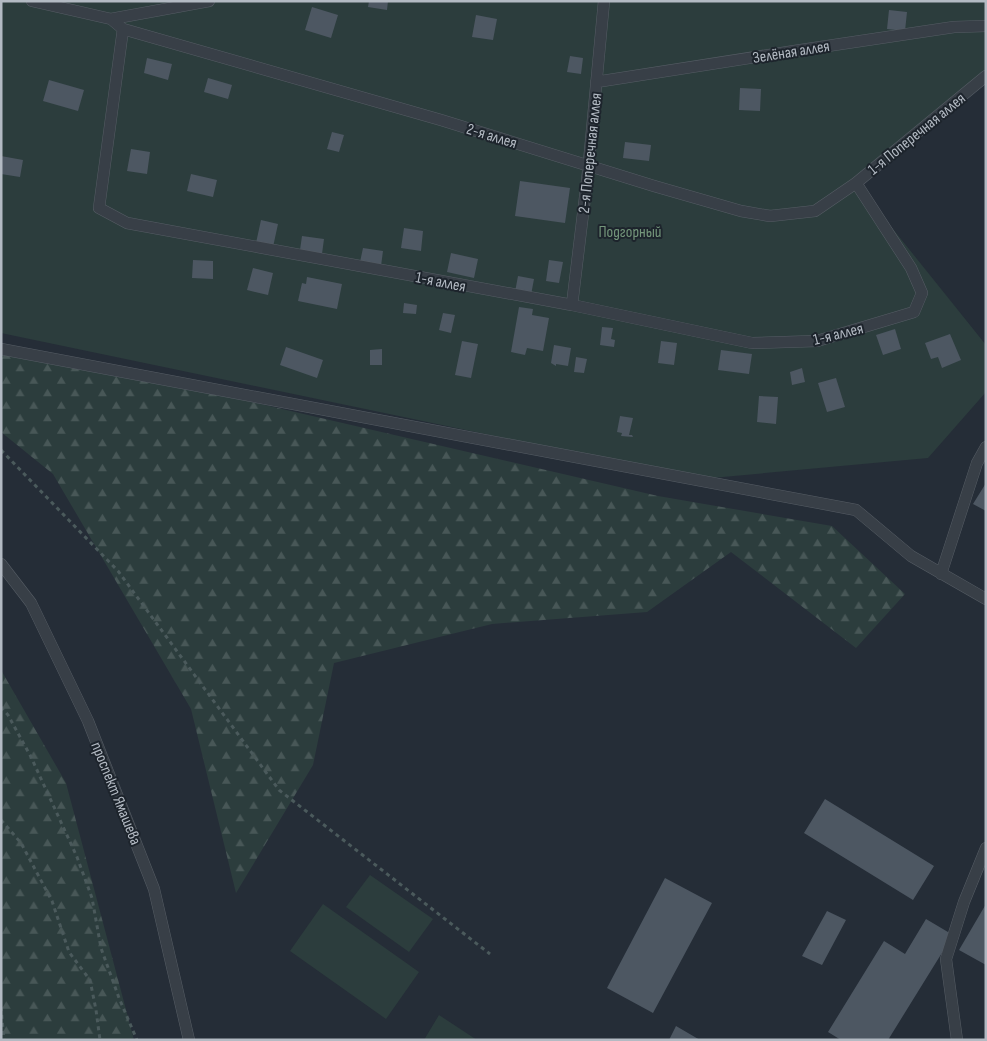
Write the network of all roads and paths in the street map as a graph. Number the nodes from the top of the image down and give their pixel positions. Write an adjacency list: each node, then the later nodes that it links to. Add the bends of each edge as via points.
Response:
1 (32, 1): 4 (lane)
2 (210, 1): 4 (lane)
3 (604, 1): 8 (lane, 2-я Поперечная аллея)
4 (111, 18): 6 (lane)
5 (986, 26): 8 (lane, Зелёная аллея, via 954,27)
6 (123, 28): 9 (lane, 2-я аллея); 12 (lane, 1-я аллея, via 99,208 127,223)
7 (986, 76): 10 (lane, 1-я Поперечная аллея)
8 (596, 82): 9 (lane, 2-я Поперечная аллея)
9 (588, 165): 10 (lane, 2-я аллея, via 741,211 770,216 815,210); 12 (lane, 2-я Поперечная аллея)
10 (856, 183): 11 (lane, 1-я Поперечная аллея)
11 (911, 268): 12 (lane, 1-я аллея, via 922,293 914,312 817,341 752,343)
12 (572, 305)
13 (1, 350): 17 (lane, via 856,510 911,556)
14 (986, 447): 17 (lane, via 977,463)
15 (1, 450): 22 (path, via 118,571 279,790)
16 (1, 564): 27 (lane, проспект Ямашева, via 31,603 80,704 137,845 154,889)
17 (941, 574): 18 (lane)
18 (986, 599)
19 (1, 707): 26 (path, via 31,757 76,857 92,898 101,948)
20 (1, 820): 25 (path, via 21,843 52,901 69,952 90,980)
21 (986, 848): 28 (lane, via 946,959)
22 (490, 954)
23 (1, 1007): 24 (path)
24 (4, 1040)
25 (100, 1040)
26 (137, 1040)
27 (188, 1040)
28 (957, 1040)

